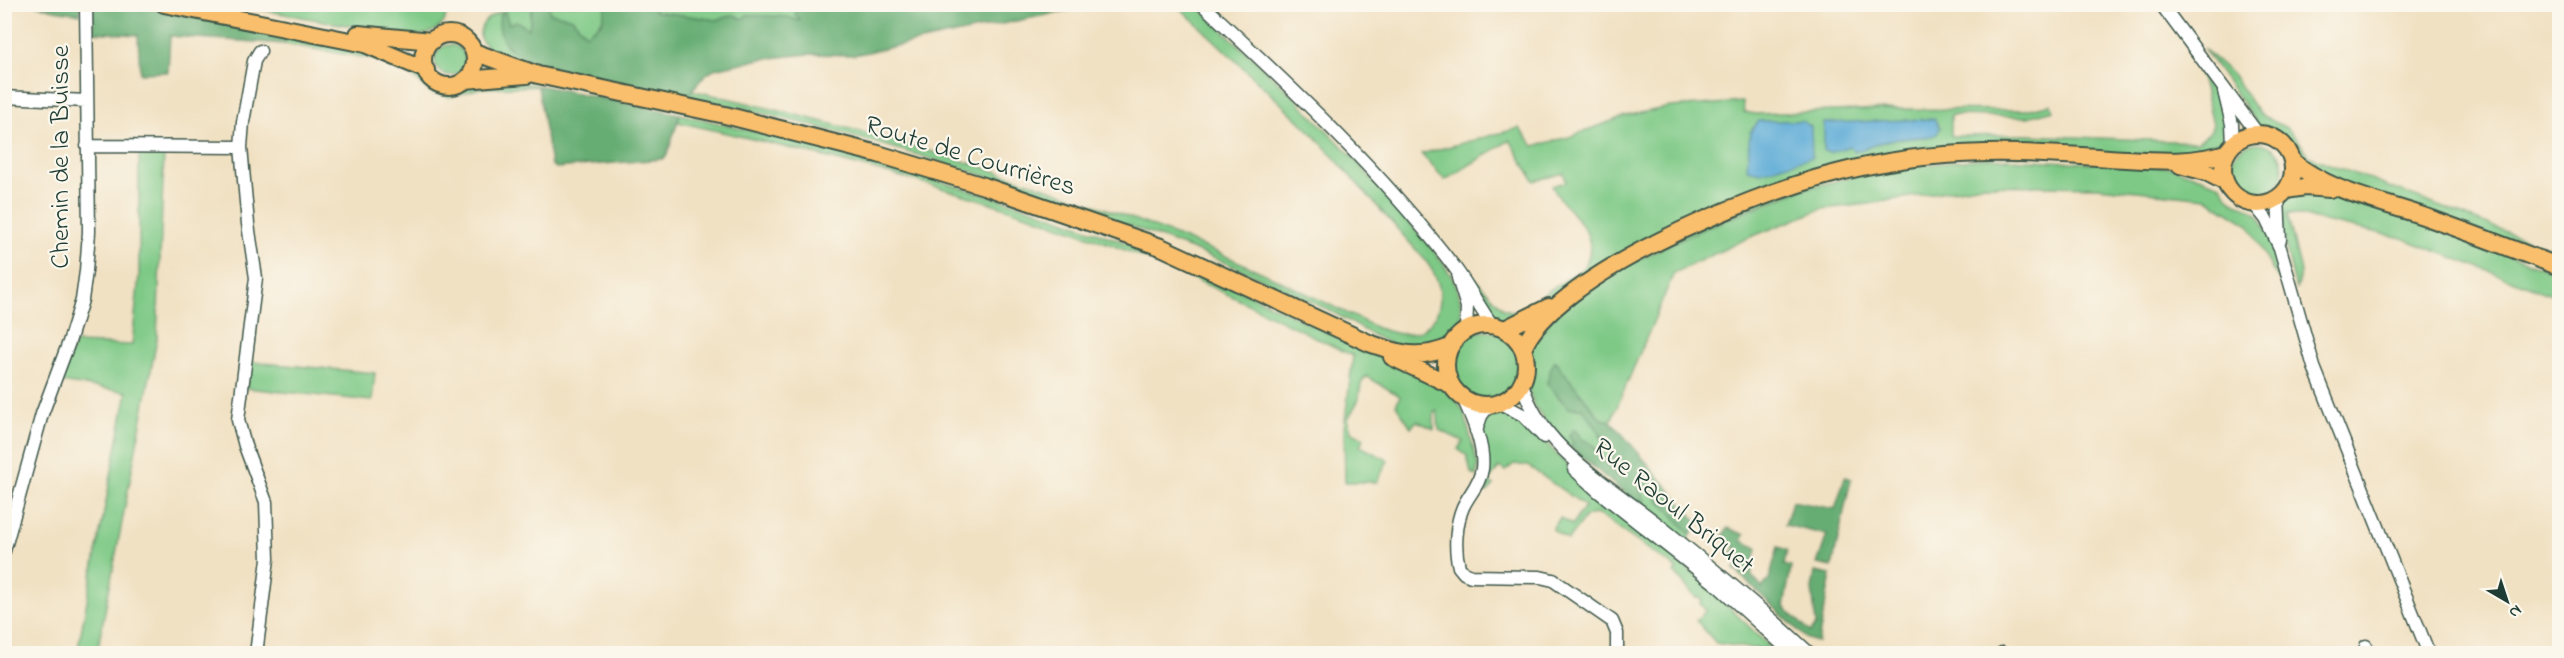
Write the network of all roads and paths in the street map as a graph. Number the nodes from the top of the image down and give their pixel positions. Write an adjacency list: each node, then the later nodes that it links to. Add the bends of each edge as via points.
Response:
1 (86, 4): 14 (street, Chemin de la Buisse)
2 (164, 4): 9 (main road, via 365,44)
3 (201, 4): 6 (main road, via 369,36)
4 (1202, 4): 27 (street, via 1316,111)
5 (2161, 4): 12 (street)
6 (432, 41): 8 (main road, via 453,34 467,41); 9 (main road, via 424,55)
7 (260, 51): 17 (street, via 250,81)
8 (474, 52): 10 (main road, Route de Courrières); 11 (main road, via 475,66)
9 (426, 70): 11 (main road, via 444,85)
10 (538, 75): 11 (main road, Route de Courrières); 31 (main road, Route de Courrières, via 725,115 984,186 1161,247)
11 (465, 80)
12 (2223, 87): 15 (street); 18 (street, via 2232,124)
13 (4, 97): 14 (street)
14 (86, 101): 16 (street, Chemin de la Buisse)
15 (2258, 134): 18 (main road, via 2245,136); 19 (main road, via 2280,142)
16 (87, 146): 17 (street); 39 (street, Chemin de la Buisse, via 89,232 82,300 42,414)
17 (241, 147): 40 (street, via 256,278 238,420 266,502 268,559)
18 (2230, 148): 20 (main road, via 2208,158); 21 (main road, via 2223,167)
19 (2292, 161): 22 (main road); 23 (main road, via 2292,176)
20 (2168, 162): 21 (main road, via 2206,172); 28 (main road, via 1987,153 1884,162 1840,172 1713,217 1607,270)
21 (2225, 182): 24 (main road, via 2234,194)
22 (2349, 192): 23 (main road, via 2313,187); 26 (main road)
23 (2282, 193): 24 (main road, via 2267,203); 25 (street)
24 (2254, 204): 25 (street)
25 (2280, 248): 44 (street, via 2314,367)
26 (2559, 267)
27 (1455, 268): 29 (street); 30 (street, via 1467,306)
28 (1562, 300): 29 (main road); 33 (main road, via 1531,332)
29 (1498, 327): 30 (main road, via 1479,326); 33 (main road, via 1519,341)
30 (1466, 331): 32 (main road)
31 (1369, 343): 32 (main road, Route de Courrières, via 1420,356); 35 (main road, Route de Courrières)
32 (1450, 347): 35 (main road, via 1446,366)
33 (1523, 349): 34 (main road, via 1527,365)
34 (1522, 384): 37 (main road, via 1513,395); 43 (street, Rue Raoul Briquet, via 1529,403 1550,434 1582,467 1758,606)
35 (1451, 385): 36 (main road)
36 (1463, 398): 37 (main road, via 1475,404); 38 (street)
37 (1495, 404): 38 (street, via 1481,416); 42 (street, Rue Raoul Briquet, via 1523,415 1598,491 1716,584)
38 (1476, 431): 41 (street, via 1482,471 1461,514 1457,539 1459,567 1472,576 1552,580 1612,621 1617,633)
39 (4, 551)
40 (256, 654)
41 (1617, 654)
42 (1793, 654)
43 (1810, 654)
44 (2428, 654)

